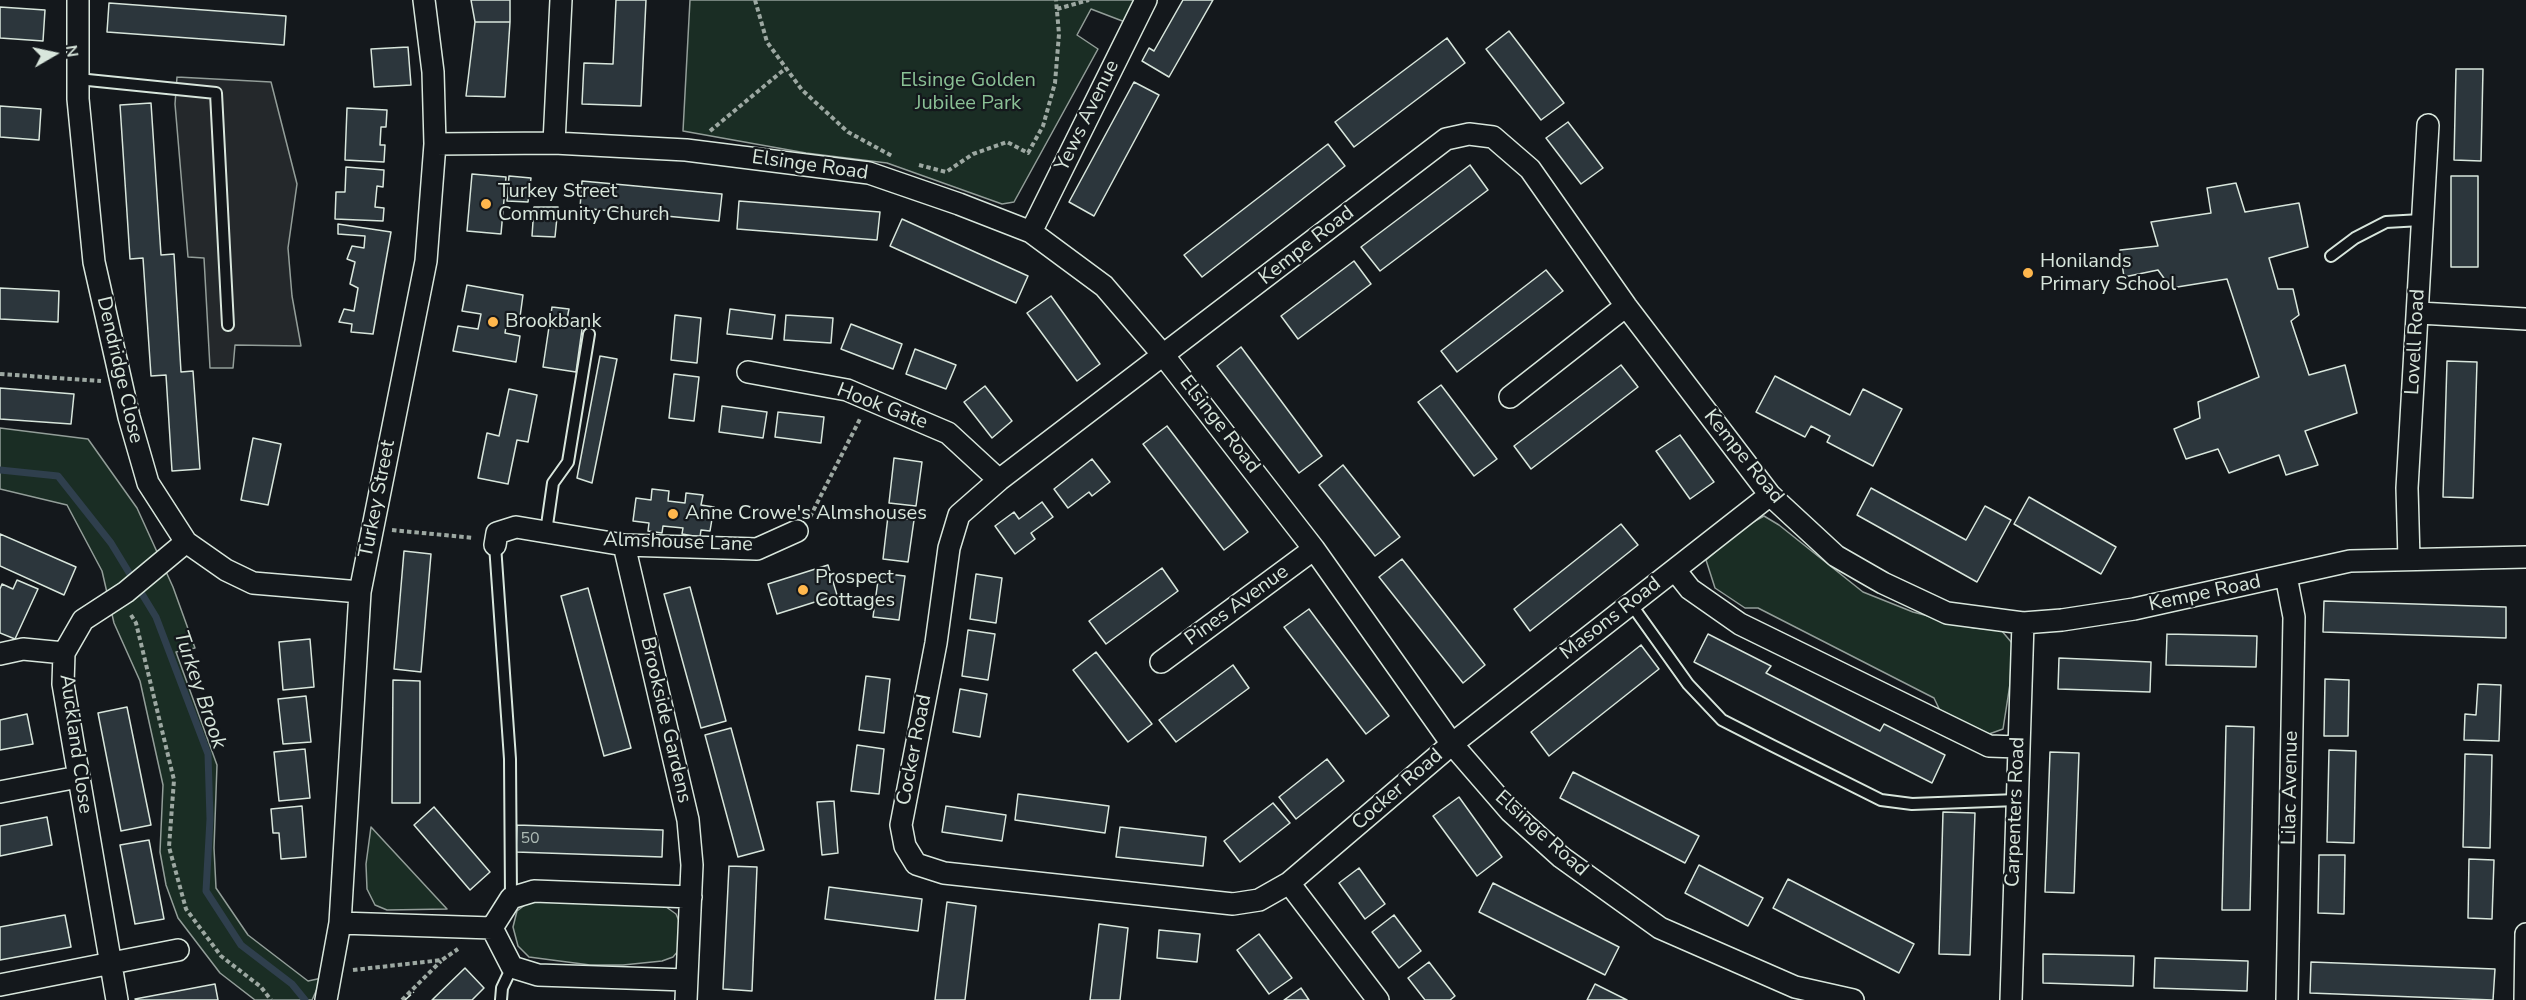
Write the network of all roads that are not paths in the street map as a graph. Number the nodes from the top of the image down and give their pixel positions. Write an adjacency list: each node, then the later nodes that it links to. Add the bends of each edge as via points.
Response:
1 (78, 0): 5 (street, Dendridge Close)
2 (424, 0): 8 (street, Turkey Street, via 433,72)
3 (561, 0): 7 (street)
4 (1146, 0): 10 (street, Yews Avenue)
5 (78, 79): 15 (lane, via 216,93); 24 (street, Dendridge Close, via 94,262 121,382 148,483)
6 (2428, 125): 9 (street, Lovell Road)
7 (554, 143): 8 (street, Elsinge Road); 10 (street, Elsinge Road, via 686,150 869,173)
8 (435, 144): 32 (street, Turkey Street, via 426,261)
9 (2421, 220): 11 (lane, via 2386,222); 13 (street, Lovell Road)
10 (1031, 232): 17 (street, Elsinge Road, via 1104,286)
11 (2331, 256)
12 (1626, 306): 17 (street, Kempe Road, via 1530,169 1493,137 1469,135 1446,139); 19 (street); 21 (street, Kempe Road)
13 (2419, 313): 14 (street); 29 (street, Lovell Road, via 2407,488)
14 (2526, 319)
15 (228, 325)
16 (589, 334): 23 (lane, via 568,462 553,483)
17 (1164, 356): 20 (street, Cocker Road); 27 (street, Elsinge Road)
18 (748, 372): 20 (street, Hook Gate, via 847,390 869,399 948,433)
19 (1510, 397)
20 (999, 480): 43 (street, Cocker Road, via 959,515 949,548 936,643 901,825 905,846 916,864 944,873 1233,904 1259,900)
21 (1770, 495): 30 (street, Masons Road); 34 (street, Kempe Road, via 1836,556 1883,583 1947,613)
22 (797, 531): 26 (street, Almshouse Lane, via 757,549)
23 (546, 532): 25 (street, Almshouse Lane, via 516,528 497,533); 26 (street, Almshouse Lane)
24 (186, 542): 32 (street, Dendridge Close, via 226,570 253,583); 35 (street, Auckland Close, via 83,620)
25 (495, 542): 45 (lane, via 510,759)
26 (624, 545): 44 (street, Brookside Gardens, via 688,820)
27 (1314, 549): 37 (street, Pines Avenue); 38 (street, Elsinge Road)
28 (2526, 557): 29 (street, Kempe Road)
29 (2409, 559): 31 (street, Kempe Road, via 2350,561)
30 (1675, 570): 33 (street, Masons Road); 39 (street, via 1690,589 1740,624 1989,746)
31 (2286, 576): 34 (street, Kempe Road, via 2134,609); 60 (street, Lilac Avenue, via 2294,617)
32 (360, 592): 46 (street, Turkey Street)
33 (1631, 604): 38 (street, Masons Road); 42 (lane, via 1688,684 1722,720 1881,800 1912,804)
34 (2023, 623): 39 (street, Carpenters Road)
35 (64, 653): 36 (street, via 23,649); 40 (street, Auckland Close, via 63,684)
36 (0, 654)
37 (1161, 662)
38 (1452, 744): 43 (street, Cocker Road); 58 (street, Elsinge Road, via 1510,811 1561,856 1660,928 1795,987)
39 (2018, 747): 42 (street, Carpenters Road)
40 (78, 777): 41 (street); 50 (street, Auckland Close)
41 (0, 792)
42 (2017, 800): 59 (street, Carpenters Road)
43 (1289, 883): 57 (street)
44 (691, 897): 45 (street, via 534,891); 53 (street, Brookside Gardens)
45 (511, 898): 47 (street)
46 (340, 923): 47 (street); 55 (street, Turkey Street)
47 (492, 927): 51 (street)
48 (2526, 934): 61 (street)
49 (178, 950): 50 (street)
50 (111, 964): 52 (street); 54 (street, Auckland Close)
51 (512, 967): 53 (street, Brookside Gardens, via 538,975); 56 (lane)
52 (0, 985)
53 (686, 990)
54 (117, 1000)
55 (326, 1000)
56 (501, 1000)
57 (1378, 1000)
58 (1852, 1000)
59 (2011, 1000)
60 (2287, 1000)
61 (2525, 1000)

